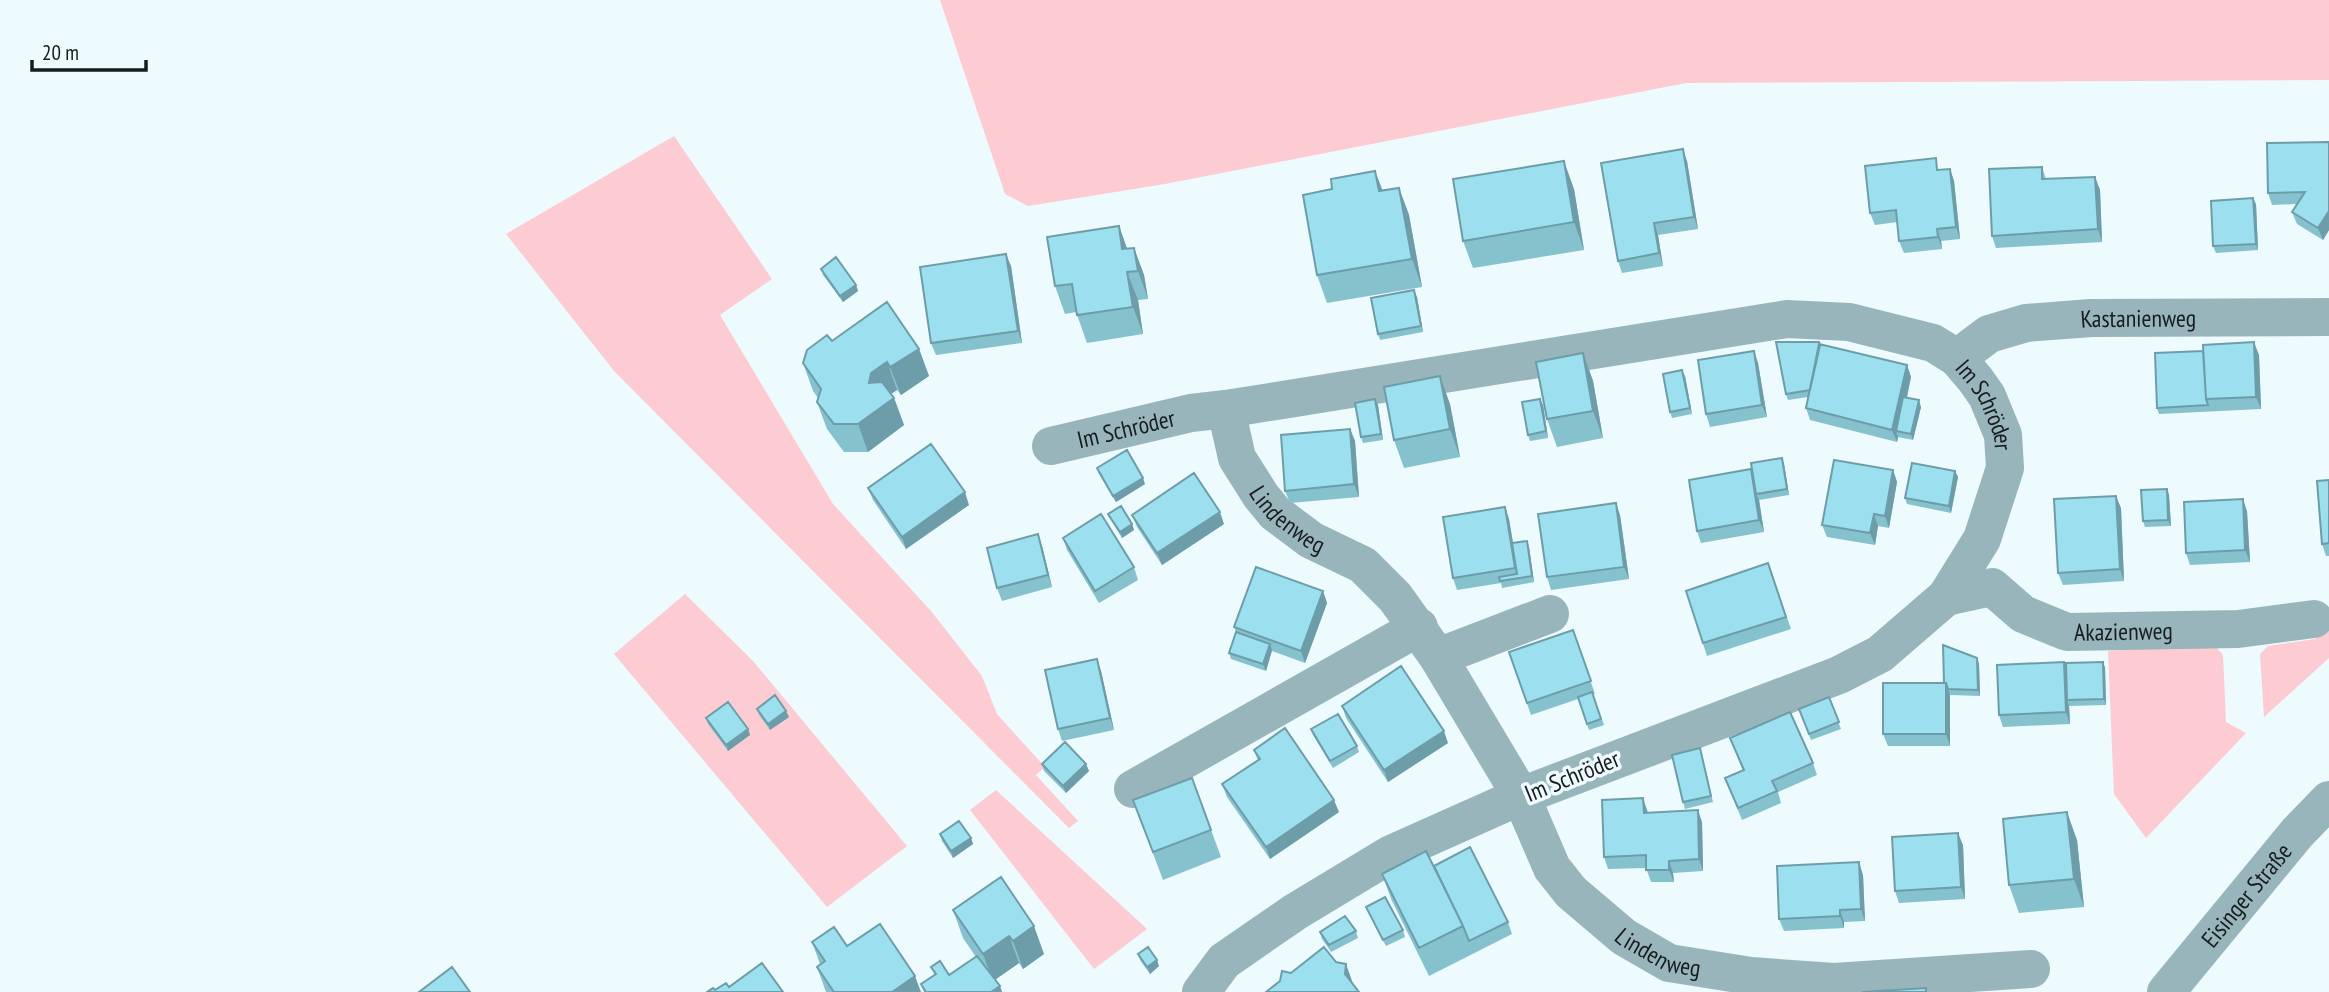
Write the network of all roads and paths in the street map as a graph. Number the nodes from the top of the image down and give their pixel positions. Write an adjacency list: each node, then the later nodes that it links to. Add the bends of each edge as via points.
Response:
1 (2329, 317): 2 (street, Kastanienweg, via 2091,318 2026,323 1989,334)
2 (1957, 358): 3 (street, Im Schröder, via 1933,343 1849,322 1787,319); 5 (street, Im Schröder, via 1991,405 2004,435 2005,468 1982,539)
3 (1226, 409): 4 (street, Im Schröder); 8 (street, Lindenweg, via 1237,458 1275,513 1311,540 1363,565)
4 (1051, 446)
5 (1946, 597): 7 (street, Akazienweg, via 1992,587 2023,614 2067,632 2238,629); 10 (street, Im Schröder, via 1880,654 1839,676)
6 (1550, 614): 8 (street)
7 (2314, 619)
8 (1429, 642): 9 (street); 10 (street, Lindenweg)
9 (1133, 789)
10 (1521, 796): 12 (street, Lindenweg, via 1552,869 1571,892 1624,937 1669,963 1751,976 1834,982); 13 (street, Im Schröder, via 1391,854 1295,912 1224,961)
11 (2329, 800): 14 (street, Eisinger Straße)
12 (2031, 969)
13 (1201, 992)
14 (2166, 992)

